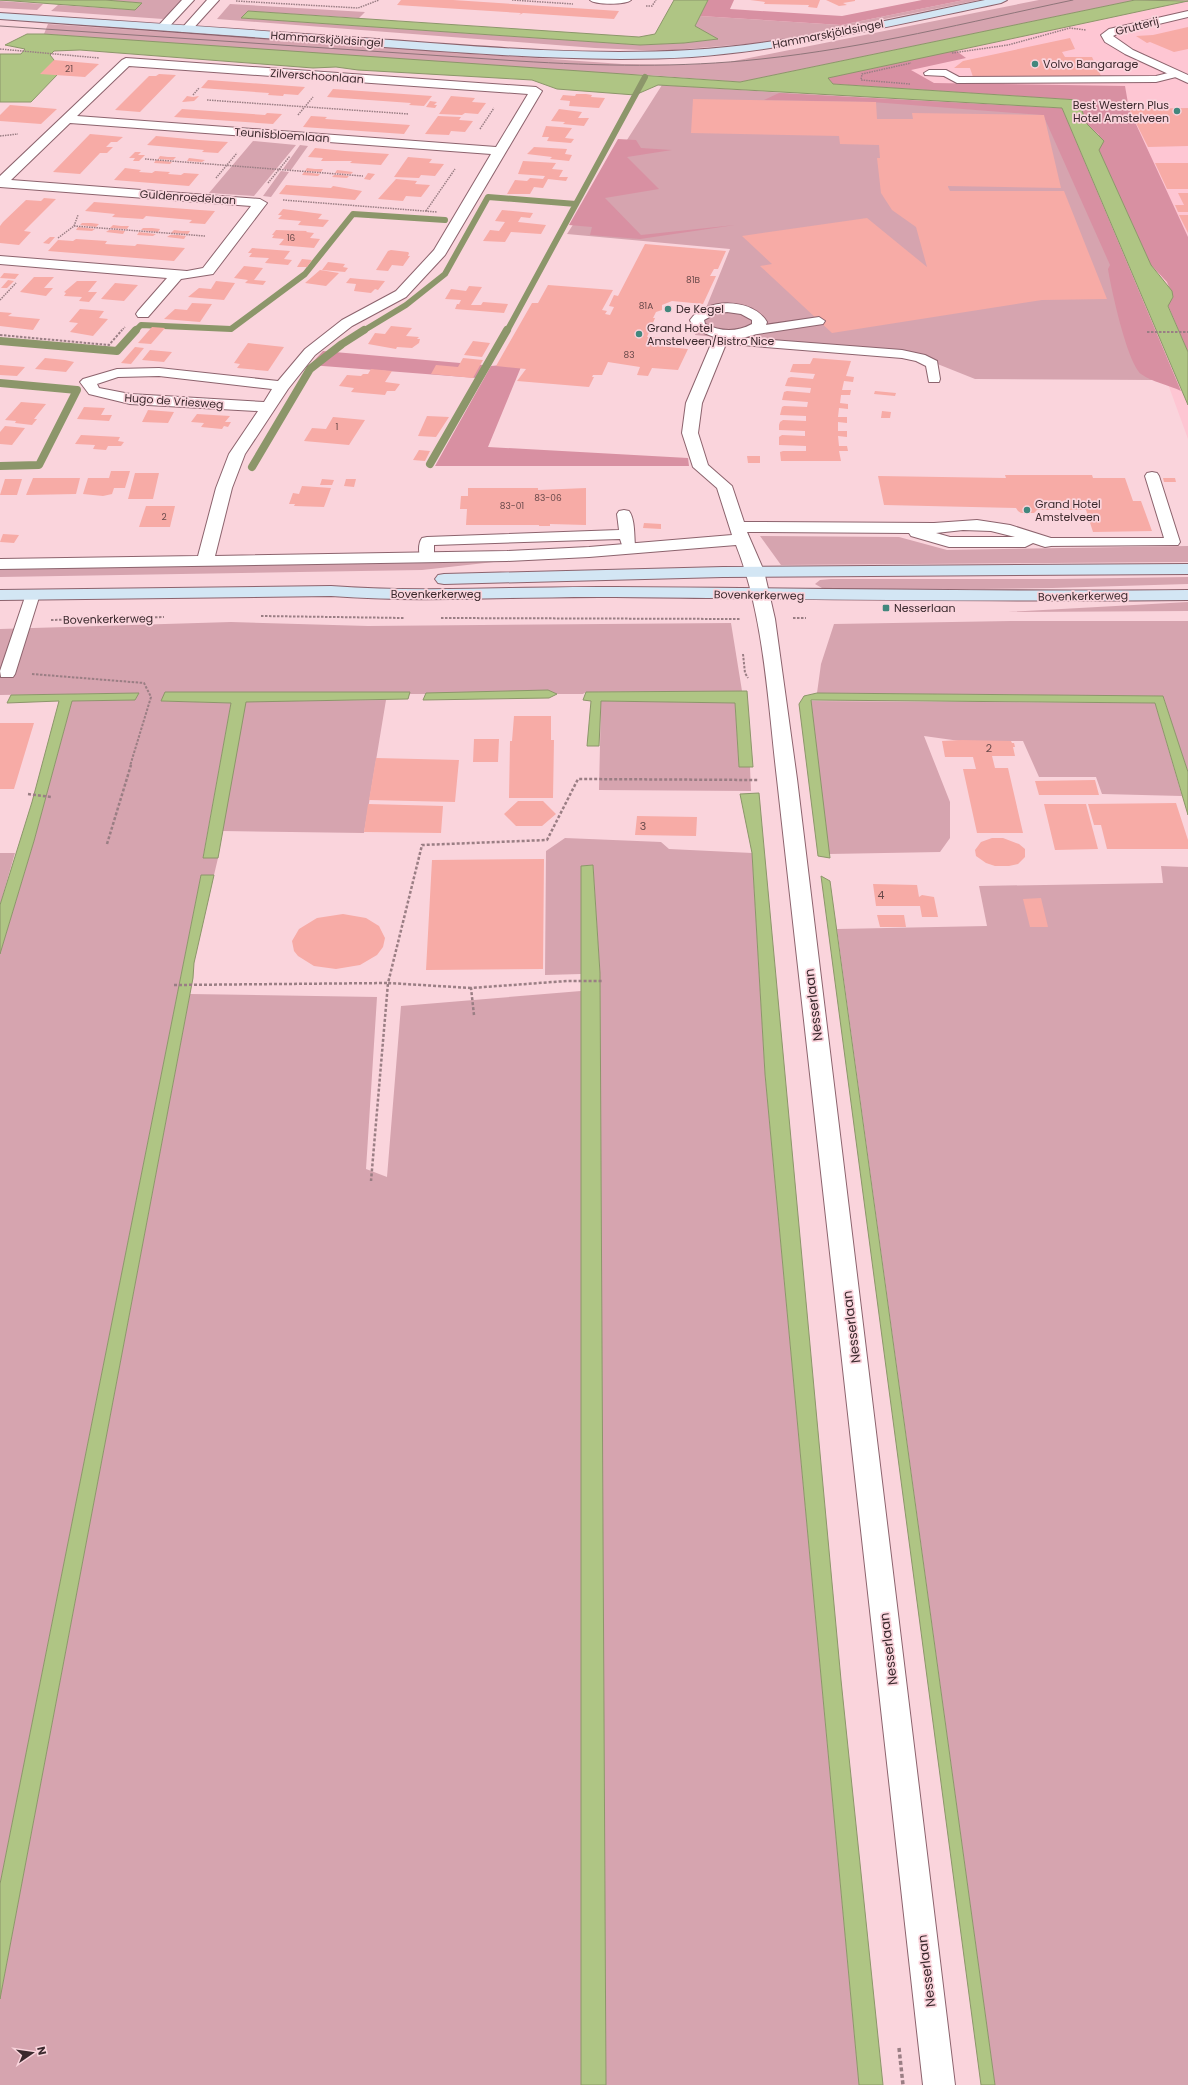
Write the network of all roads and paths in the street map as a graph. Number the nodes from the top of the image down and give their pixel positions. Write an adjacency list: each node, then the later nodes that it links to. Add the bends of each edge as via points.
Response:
1 (188, 0): 11 (street)
2 (213, 0): 12 (street)
3 (235, 0): 4 (path, via 358,8)
4 (379, 0)
5 (596, 0): 6 (street)
6 (624, 0)
7 (1001, 0): 12 (main road, Hammarskjöldsingel, via 771,45 693,53 624,56 524,53)
8 (0, 12): 11 (main road, Hammarskjöldsingel)
9 (1188, 14): 16 (street, Grutterij, via 1113,31 1107,35 1109,40 1129,52)
10 (0, 16): 11 (main road, Hammarskjöldsingel)
11 (165, 24): 12 (main road, Hammarskjöldsingel)
12 (189, 26)
13 (0, 49): 14 (path)
14 (126, 62): 17 (street, Zilverschoonlaan); 22 (street)
15 (929, 73): 16 (lane, via 946,73 957,80 1156,79)
16 (1176, 74): 18 (street, Grutterij)
17 (330, 77): 20 (path); 27 (street, Zilverschoonlaan, via 536,91)
18 (1188, 79)
19 (207, 100): 20 (path)
20 (305, 106): 21 (path); 24 (path)
21 (409, 114)
22 (65, 119): 24 (street, Teunisbloemlaan); 34 (street)
23 (11, 134): 25 (path)
24 (282, 135): 26 (street, Teunisbloemlaan)
25 (0, 136)
26 (469, 149): 27 (street, Teunisbloemlaan); 37 (path)
27 (500, 151): 39 (street, Zilverschoonlaan)
28 (238, 152): 31 (path)
29 (290, 155): 32 (path)
30 (145, 159): 31 (path)
31 (226, 166): 32 (path); 35 (path)
32 (278, 171): 33 (path); 36 (path)
33 (363, 176)
34 (0, 183): 35 (street, Guldenroedelaan)
35 (200, 198): 36 (street, Guldenroedelaan)
36 (256, 203): 37 (path, via 275,200); 42 (street, Guldenroedelaan)
37 (426, 211): 39 (path)
38 (78, 215): 40 (path)
39 (461, 215): 53 (street, via 440,252 401,294 347,323 310,352)
40 (74, 226): 41 (path); 42 (path)
41 (58, 238)
42 (234, 238): 44 (street, Guldenroedelaan, via 208,271 199,274)
43 (0, 260): 44 (street, Guldenroedelaan)
44 (178, 274): 45 (street)
45 (143, 314): 50 (path, via 134,317 109,345)
46 (819, 321): 47 (lane)
47 (751, 331): 51 (street); 51 (street, via 759,326 758,317 739,309 727,308 700,315 697,320 699,326)
48 (1147, 332): 49 (path)
49 (1188, 332)
50 (0, 335)
51 (722, 337): 52 (lane, via 902,354 932,364); 57 (street, Bovenkerkerweg, via 694,403 690,433 701,467 724,486)
52 (934, 379)
53 (282, 386): 54 (street); 54 (street, Hugo de Vriesweg, via 159,372 117,373 88,382 94,391 130,399)
54 (269, 406): 60 (street, via 237,454 224,488)
55 (1152, 476): 59 (lane, via 1173,542)
56 (624, 514): 58 (lane)
57 (740, 533): 58 (street); 59 (street, via 905,528 949,542); 63 (street, Bovenkerkerweg)
58 (627, 541): 60 (street, via 529,555)
59 (1045, 542)
60 (205, 560): 61 (street)
61 (0, 564)
62 (1188, 569): 63 (main road, Bovenkerkerweg)
63 (755, 571): 64 (main road, Bovenkerkerweg, via 418,580); 68 (street, Nesserlaan)
64 (331, 591): 65 (main road, Bovenkerkerweg); 68 (main road, Bovenkerkerweg, via 372,594 691,593)
65 (33, 594): 66 (main road, Bovenkerkerweg); 74 (lane)
66 (0, 595)
67 (1188, 595): 68 (main road, Bovenkerkerweg)
68 (759, 596): 76 (street, Nesserlaan, via 766,619)
69 (256, 616): 71 (path, Bovenkerkerweg)
70 (171, 617): 74 (path, Bovenkerkerweg)
71 (405, 618)
72 (436, 618): 73 (path, Bovenkerkerweg)
73 (744, 619)
74 (24, 620): 75 (lane)
75 (7, 674): 79 (path, via 77,676 144,683 151,697)
76 (786, 780): 81 (path, via 578,779 547,840 422,845); 86 (street, Nesserlaan)
77 (28, 794): 78 (path)
78 (51, 797)
79 (107, 844)
80 (603, 981): 83 (path)
81 (388, 983): 82 (path); 83 (path); 85 (path)
82 (174, 985)
83 (471, 988): 84 (path)
84 (474, 1015)
85 (371, 1181)
86 (939, 2085)

